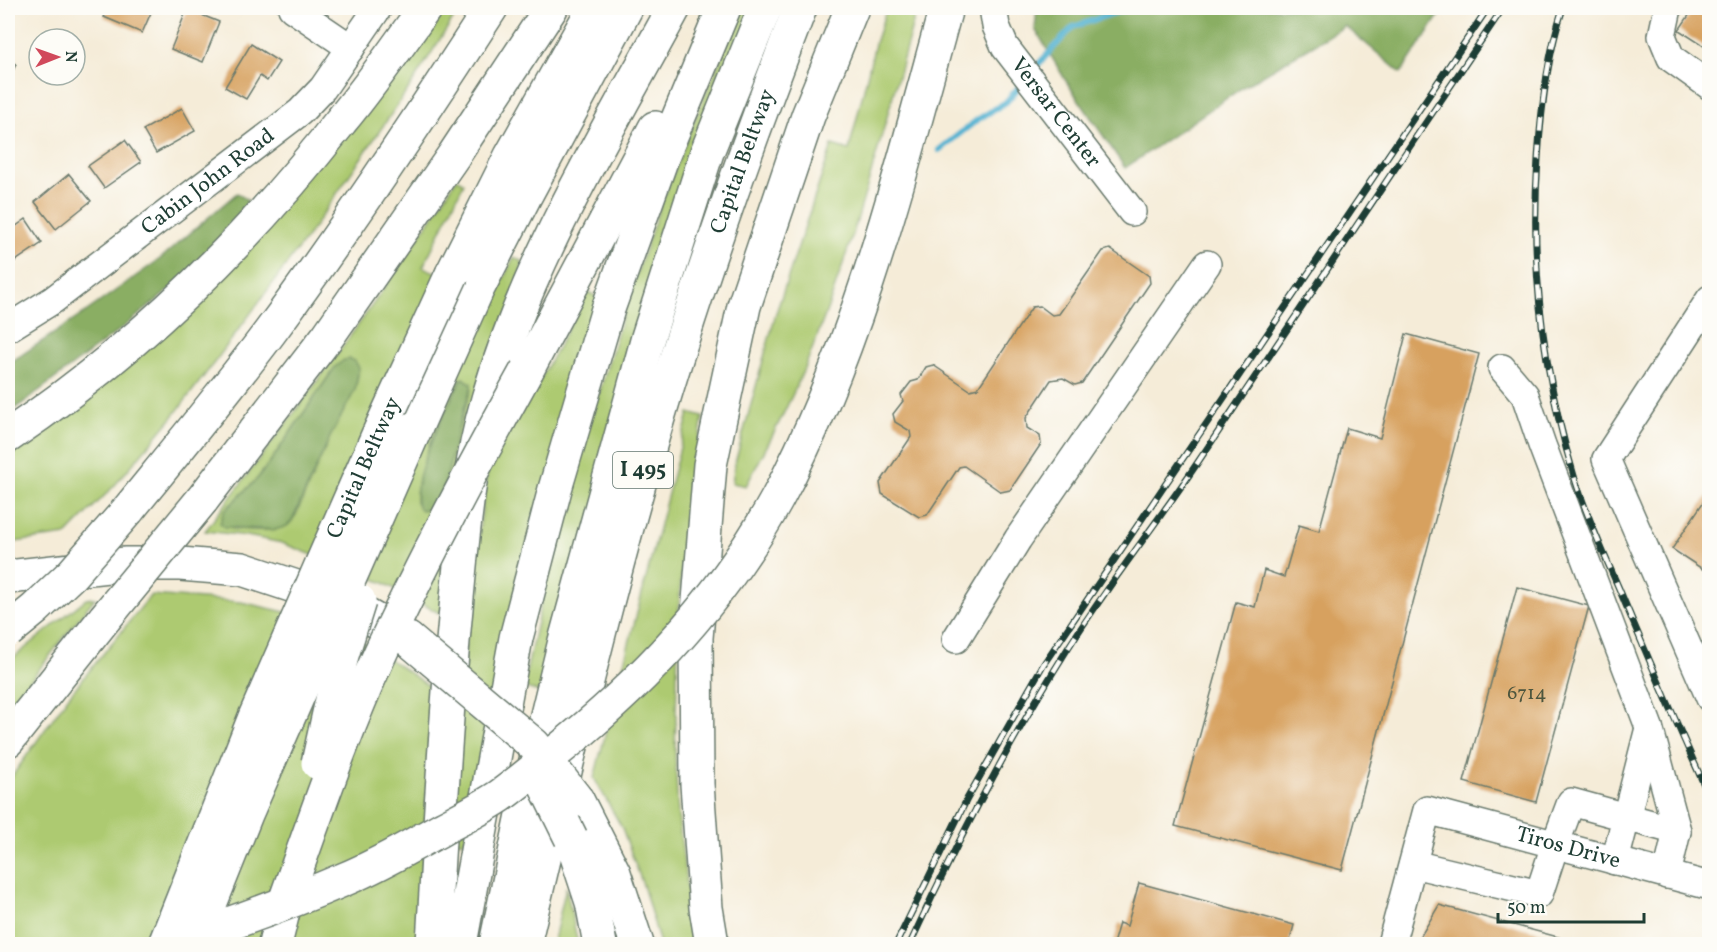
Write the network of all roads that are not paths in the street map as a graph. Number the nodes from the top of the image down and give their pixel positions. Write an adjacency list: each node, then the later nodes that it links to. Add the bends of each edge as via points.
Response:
1 (292, 8): 17 (street)
2 (378, 8): 17 (street, Cabin John Road)
3 (425, 8): 26 (highway, via 341,122 252,226 133,341)
4 (491, 8): 27 (highway, via 309,278)
5 (551, 8): 35 (highway, bridge, via 334,327 202,500)
6 (594, 8): 21 (highway, Capital Beltway, via 511,156)
7 (626, 8): 21 (highway, via 536,176)
8 (674, 8): 47 (highway, via 593,154 540,262 487,400 468,495 459,572)
9 (718, 8): 43 (highway, bridge, via 425,560 339,752)
10 (724, 8): 48 (highway, via 663,155 608,309 552,500 516,638)
11 (765, 8): 49 (highway, via 707,152 648,337 565,641)
12 (800, 8): 50 (highway, Capital Beltway / I 495, via 731,190 653,433 578,712)
13 (852, 8): 53 (highway, via 808,116 744,306 711,465 696,638 697,784)
14 (946, 8): 44 (highway, bridge, via 862,294 822,403 776,500 725,581 681,634 598,718 499,796 347,879)
15 (993, 8): 19 (street, Versar Center, via 1005,47)
16 (1668, 8): 18 (street, via 1662,36 1671,58)
17 (351, 48): 23 (street, Cabin John Road, via 323,88 300,112 52,300)
18 (1710, 86)
19 (1132, 212)
20 (1207, 264): 31 (street, via 1018,539)
21 (464, 282): 25 (highway); 44 (highway, Capital Beltway, bridge, via 378,435 255,717)
22 (1710, 299): 33 (street, via 1606,459)
23 (8, 327)
24 (1502, 368): 34 (street, via 1525,395)
25 (416, 426): 43 (highway, bridge, via 342,656); 45 (highway, bridge, via 246,814)
26 (8, 436)
27 (128, 510): 29 (highway, bridge); 30 (highway, bridge, via 72,574)
28 (8, 577): 32 (highway, bridge, via 126,564 242,569 345,603 408,639)
29 (8, 608)
30 (8, 631)
31 (956, 639)
32 (470, 690): 51 (highway, bridge, via 534,764 571,838 592,902); 52 (highway, bridge, via 534,745 577,800 614,873)
33 (1710, 698)
34 (1649, 727): 36 (street); 37 (street)
35 (8, 740)
36 (1626, 817): 37 (street); 38 (street, via 1572,802); 39 (street)
37 (1677, 831): 41 (street)
38 (1555, 845): 39 (street, Tiros Drive); 40 (street, via 1539,894); 40 (street, Tiros Drive, via 1427,810)
39 (1615, 861): 41 (street, Tiros Drive)
40 (1413, 864): 54 (street)
41 (1667, 875): 42 (street, Tiros Drive)
42 (1710, 886)
43 (287, 896): 46 (highway)
44 (167, 945)
45 (194, 945)
46 (276, 945)
47 (433, 945)
48 (460, 945)
49 (496, 945)
50 (524, 945)
51 (600, 945)
52 (637, 945)
53 (712, 945)
54 (1390, 945)

